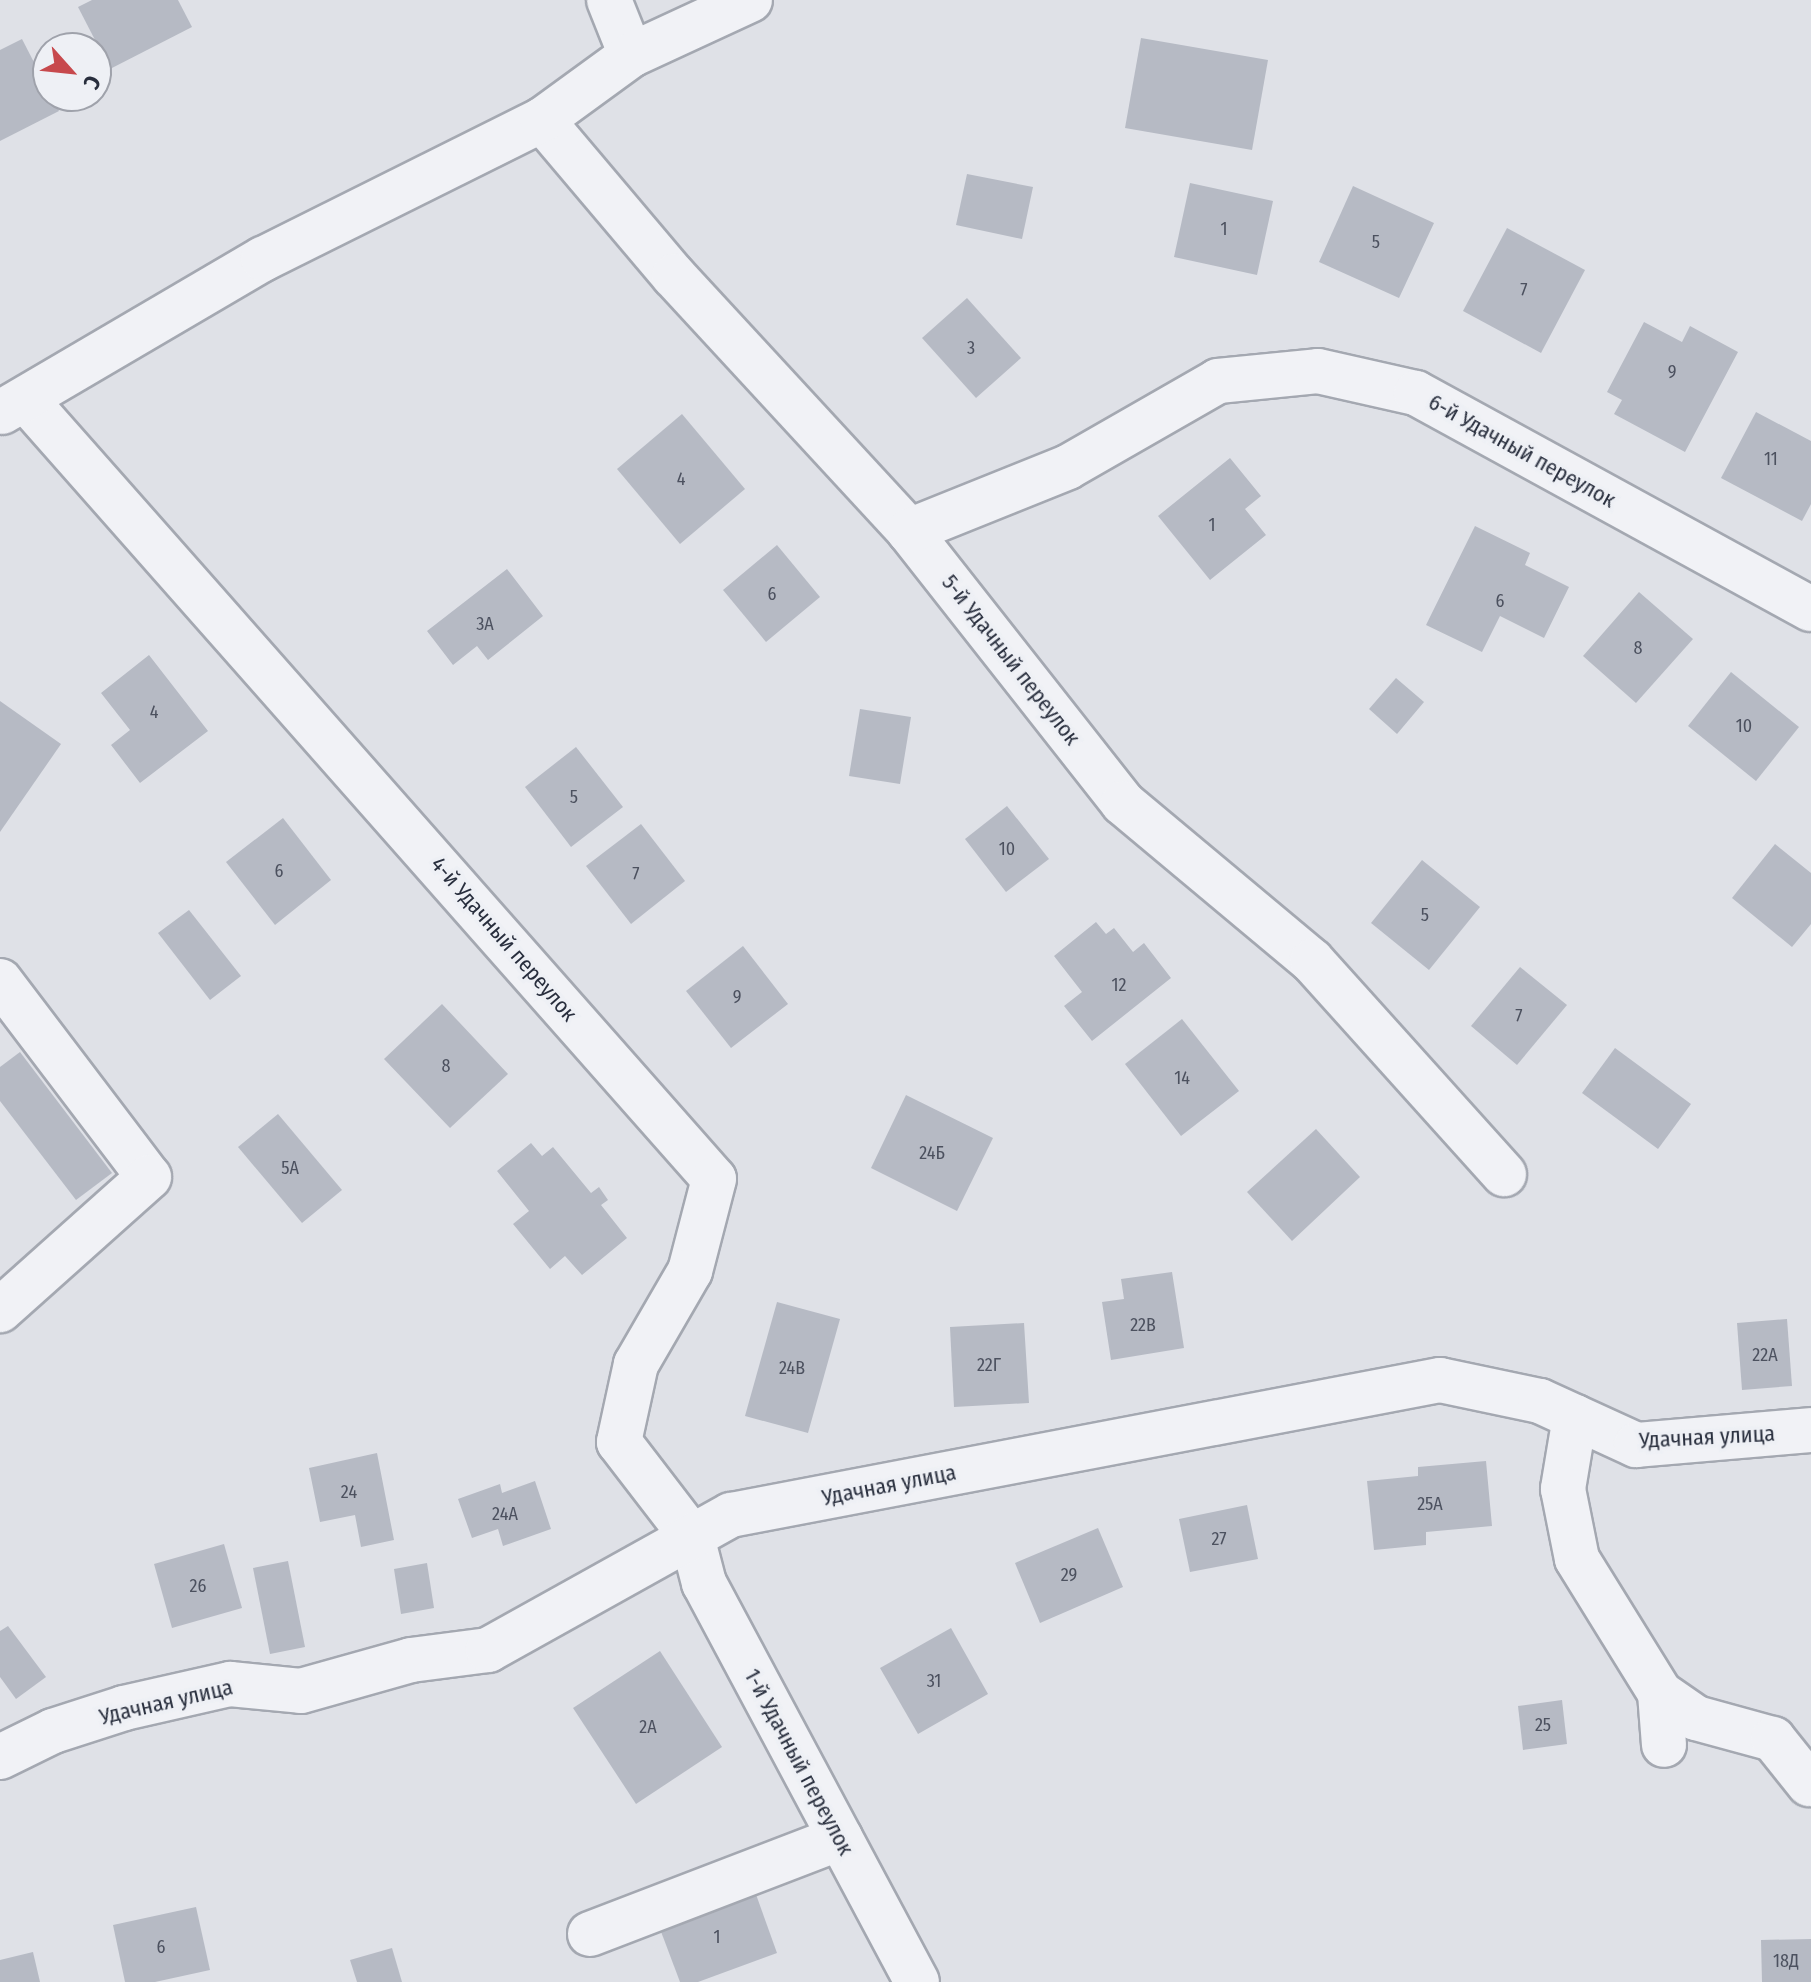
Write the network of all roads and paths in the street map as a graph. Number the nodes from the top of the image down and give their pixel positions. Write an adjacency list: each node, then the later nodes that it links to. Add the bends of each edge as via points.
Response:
1 (609, 0): 3 (street)
2 (750, 0): 3 (street)
3 (631, 55): 4 (street)
4 (542, 120): 5 (street, via 263,259); 6 (street, 5-й Удачный переулок, via 674,276)
5 (13, 407): 13 (street, 4-й Удачный переулок, via 714,1179 690,1271 636,1364 619,1442)
6 (909, 531): 7 (street, 6-й Удачный переулок, via 1068,467 1218,381 1318,371 1416,393); 9 (street, 5-й Удачный переулок, via 1123,803 1312,961)
7 (1811, 609)
8 (0, 981): 10 (street, via 149,1177)
9 (1504, 1174)
10 (0, 1310)
11 (1575, 1417): 12 (street, Удачная улица, via 1636,1445); 13 (street, Удачная улица, via 1540,1401 1440,1380 731,1515); 14 (street, via 1563,1489 1577,1559)
12 (1811, 1430)
13 (692, 1537): 16 (street, Удачная улица, via 488,1650 411,1660 301,1691 230,1684 124,1708 53,1731); 18 (street, 1-й Удачный переулок, via 704,1583)
14 (1660, 1693): 15 (street); 17 (street, via 1696,1718 1773,1739)
15 (1664, 1745)
16 (0, 1757)
17 (1809, 1784)
18 (840, 1838): 19 (street); 20 (street, 1-й Удачный переулок)
19 (590, 1934)
20 (917, 1982)

